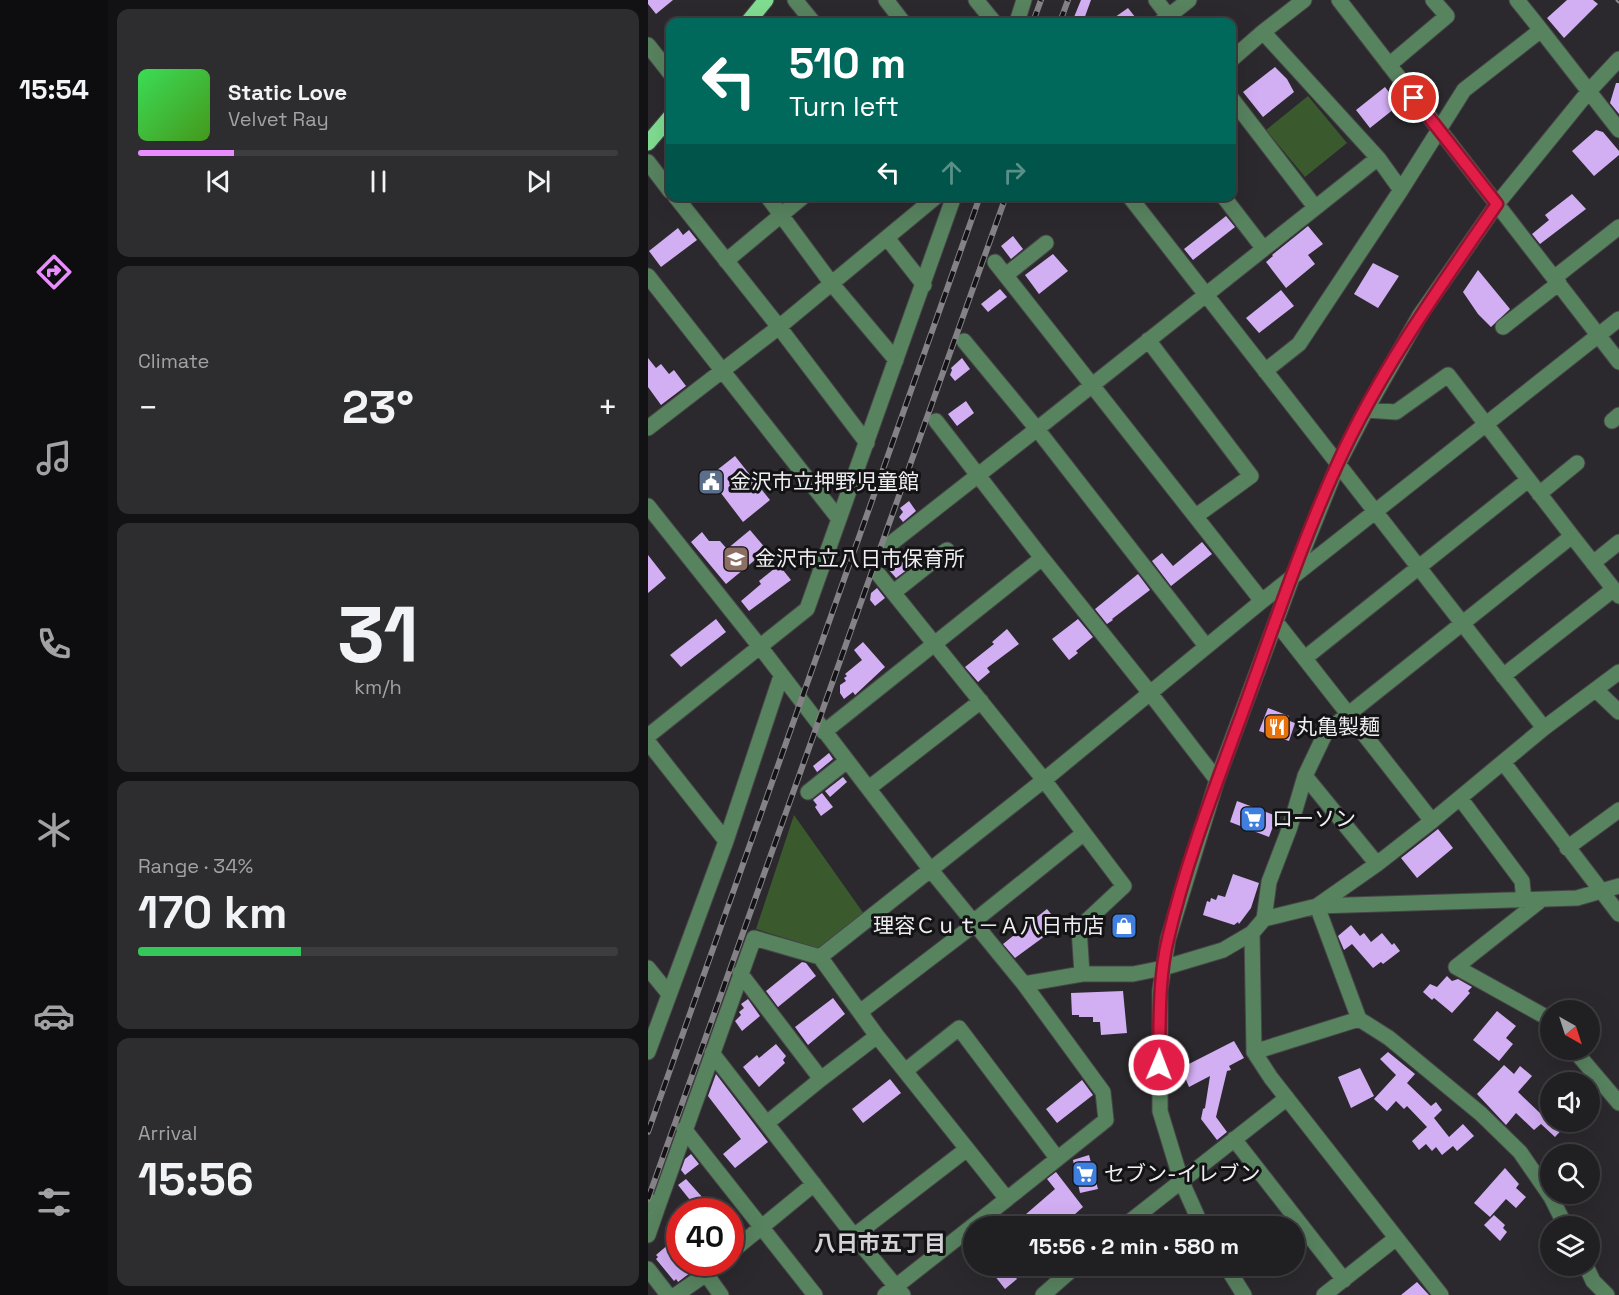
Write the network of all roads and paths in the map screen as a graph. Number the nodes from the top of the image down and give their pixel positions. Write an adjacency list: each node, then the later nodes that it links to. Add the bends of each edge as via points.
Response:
1 (766, 0): 12 (main road)
2 (795, 0): 13 (street)
3 (886, 0): 14 (street)
4 (976, 0): 15 (street)
5 (1024, 0): 16 (street)
6 (1156, 0): 17 (street)
7 (1189, 0): 18 (street)
8 (1304, 0): 20 (street)
9 (1339, 0): 24 (street)
10 (1433, 0): 24 (street, via 1447,16)
11 (1517, 0): 19 (street)
12 (751, 18)
13 (810, 18)
14 (900, 18)
15 (990, 18)
16 (1018, 18)
17 (1167, 18)
18 (1170, 18)
19 (1541, 30): 26 (street); 29 (street, via 1464,90)
20 (1263, 32): 22 (street); 32 (street)
21 (648, 45): 25 (street)
22 (1236, 56)
23 (1619, 59): 26 (street)
24 (1389, 65): 29 (street)
25 (666, 68)
26 (1589, 91): 30 (street); 43 (street)
27 (1236, 104): 44 (street)
28 (666, 122): 31 (main road)
29 (1439, 130): 35 (street); 43 (street)
30 (1619, 130)
31 (648, 143)
32 (1378, 158): 35 (street); 44 (street)
33 (648, 162): 34 (street)
34 (666, 185)
35 (1401, 190): 67 (street, via 1299,344)
36 (679, 201): 50 (street)
37 (771, 201): 45 (street)
38 (798, 201): 45 (street)
39 (931, 201): 47 (street)
40 (951, 201): 56 (street)
41 (1133, 201): 57 (street)
42 (1227, 201): 49 (street)
43 (1497, 204): 54 (street); 69 (street, via 1420,315)
44 (1315, 207): 49 (street)
45 (782, 215): 50 (street); 55 (street)
46 (1619, 227): 54 (street)
47 (887, 238): 55 (street); 56 (street)
48 (1046, 243): 52 (street)
49 (1263, 248): 57 (street)
50 (726, 261): 59 (street)
51 (995, 262): 52 (street)
52 (1005, 275): 68 (street)
53 (648, 276): 66 (street)
54 (1556, 280): 60 (street); 61 (street)
55 (832, 284): 59 (street); 64 (street)
56 (924, 285): 64 (street)
57 (1205, 295): 63 (street); 67 (street)
58 (1619, 319): 61 (street)
59 (779, 327): 66 (street); 74 (street)
60 (1503, 327)
61 (1599, 335): 65 (street); 71 (street)
62 (964, 340): 73 (street)
63 (1148, 340): 68 (street); 82 (street, via 1251,476)
64 (896, 360): 74 (street)
65 (1619, 362)
66 (722, 371): 72 (street); 83 (street)
67 (1265, 372): 75 (street)
68 (1093, 386): 73 (street); 82 (street)
69 (1366, 410): 71 (street, via 1396,412 1448,375); 75 (street)
70 (936, 421): 77 (street)
71 (1485, 424): 78 (street); 81 (street)
72 (648, 428)
73 (1037, 429): 77 (street); 99 (street)
74 (867, 443): 83 (street)
75 (1338, 464): 81 (street); 92 (street)
76 (1577, 464): 79 (street)
77 (979, 475): 86 (street); 88 (street)
78 (1528, 480): 79 (street); 90 (street)
79 (1539, 494): 84 (street)
80 (648, 506): 100 (street)
81 (1374, 512): 90 (street); 92 (street)
82 (1196, 516): 95 (street)
83 (839, 519): 100 (street, via 807,609)
84 (1572, 536): 89 (street); 97 (street)
85 (1619, 542): 89 (street)
86 (888, 545)
87 (947, 550): 93 (street)
88 (1042, 558): 98 (street); 106 (street)
89 (1593, 563): 94 (street)
90 (1418, 568): 97 (street); 101 (street)
91 (879, 575): 93 (street)
92 (1292, 578): 95 (street); 96 (street)
93 (894, 592): 98 (street)
94 (1616, 592): 104 (street)
95 (1262, 601): 99 (street)
96 (1276, 622): 101 (street); 118 (street)
97 (1462, 624): 104 (street); 109 (street)
98 (934, 643): 107 (street); 111 (street)
99 (1206, 646): 106 (street)
100 (761, 648): 103 (street); 112 (street)
101 (1305, 658): 109 (street)
102 (1619, 672): 105 (street)
103 (781, 676): 111 (street); 125 (street)
104 (1503, 676): 110 (street)
105 (1596, 690): 108 (street); 110 (street)
106 (1150, 693): 117 (street); 118 (street)
107 (981, 701): 117 (street); 119 (street)
108 (1619, 712)
109 (1348, 714): 116 (street, via 1326,732); 123 (street)
110 (1544, 728): 115 (street)
111 (824, 732): 114 (street)
112 (648, 736)
113 (648, 742): 125 (street)
114 (847, 761): 119 (street); 120 (street)
115 (1503, 762): 121 (street); 126 (street)
116 (1305, 776): 127 (street); 135 (street, via 1269,882)
117 (1044, 780): 124 (street); 128 (street)
118 (1217, 780): 140 (street, via 1181,892)
119 (869, 788): 128 (street)
120 (808, 792)
121 (1460, 798): 123 (street); 131 (street, via 1522,881)
122 (1619, 810): 126 (street)
123 (1432, 821): 127 (street)
124 (1084, 833): 136 (street); 142 (street, via 1124,886 1079,928)
125 (726, 841): 144 (street)
126 (1567, 848): 130 (street)
127 (1377, 864): 133 (street)
128 (930, 869): 136 (street); 138 (street)
129 (1619, 886): 130 (street)
130 (1602, 891): 132 (street, via 1577,898); 134 (street)
131 (1524, 900): 132 (street); 133 (street)
132 (1540, 900): 146 (street, via 1456,967)
133 (1317, 906): 135 (street); 147 (street)
134 (1619, 914)
135 (1264, 919): 137 (street)
136 (974, 923): 143 (street); 145 (street)
137 (1252, 933): 140 (street, via 1223,950); 150 (street)
138 (820, 957): 141 (street, via 754,938); 145 (street)
139 (648, 968): 144 (street)
140 (1163, 968): 142 (street, via 1133,974); 162 (street, via 1161,1111)
141 (740, 973): 151 (street); 154 (street)
142 (1083, 974): 143 (street)
143 (1024, 984): 161 (street, via 1103,1092 1106,1120)
144 (669, 994): 149 (street)
145 (860, 1012): 148 (street)
146 (1540, 1014)
147 (1359, 1019): 150 (street); 168 (street, via 1389,1038 1481,1114 1520,1152)
148 (877, 1036): 153 (street); 154 (street)
149 (648, 1052)
150 (1254, 1052): 155 (street)
151 (712, 1053): 157 (street); 158 (street)
152 (1582, 1060): 156 (street)
153 (905, 1071): 160 (street); 161 (street, via 959,1028)
154 (821, 1079): 157 (street)
155 (1287, 1098): 159 (street); 172 (street)
156 (1619, 1103)
157 (767, 1122): 163 (street)
158 (684, 1129): 165 (street); 169 (street)
159 (1234, 1139): 162 (street); 180 (street)
160 (967, 1149): 164 (street); 171 (street)
161 (1057, 1158): 164 (street)
162 (1181, 1180): 166 (street); 167 (street)
163 (814, 1184): 169 (street); 171 (street)
164 (1006, 1199): 181 (street)
165 (652, 1204): 170 (street)
166 (1137, 1216)
167 (1197, 1216)
168 (1560, 1216)
169 (763, 1227): 173 (street); 185 (street)
170 (648, 1234)
171 (854, 1236): 181 (street)
172 (1395, 1239): 180 (street); 189 (street)
173 (744, 1242)
174 (648, 1269): 182 (street)
175 (702, 1276): 183 (street)
176 (707, 1276): 184 (street)
177 (1065, 1276): 186 (street)
178 (1232, 1276): 187 (street)
179 (1591, 1276): 190 (street)
180 (1344, 1280): 188 (street)
181 (895, 1292)
182 (668, 1295)
183 (676, 1295)
184 (721, 1295)
185 (815, 1295)
186 (1043, 1295)
187 (1244, 1295)
188 (1324, 1295)
189 (1441, 1295)
190 (1607, 1295)

